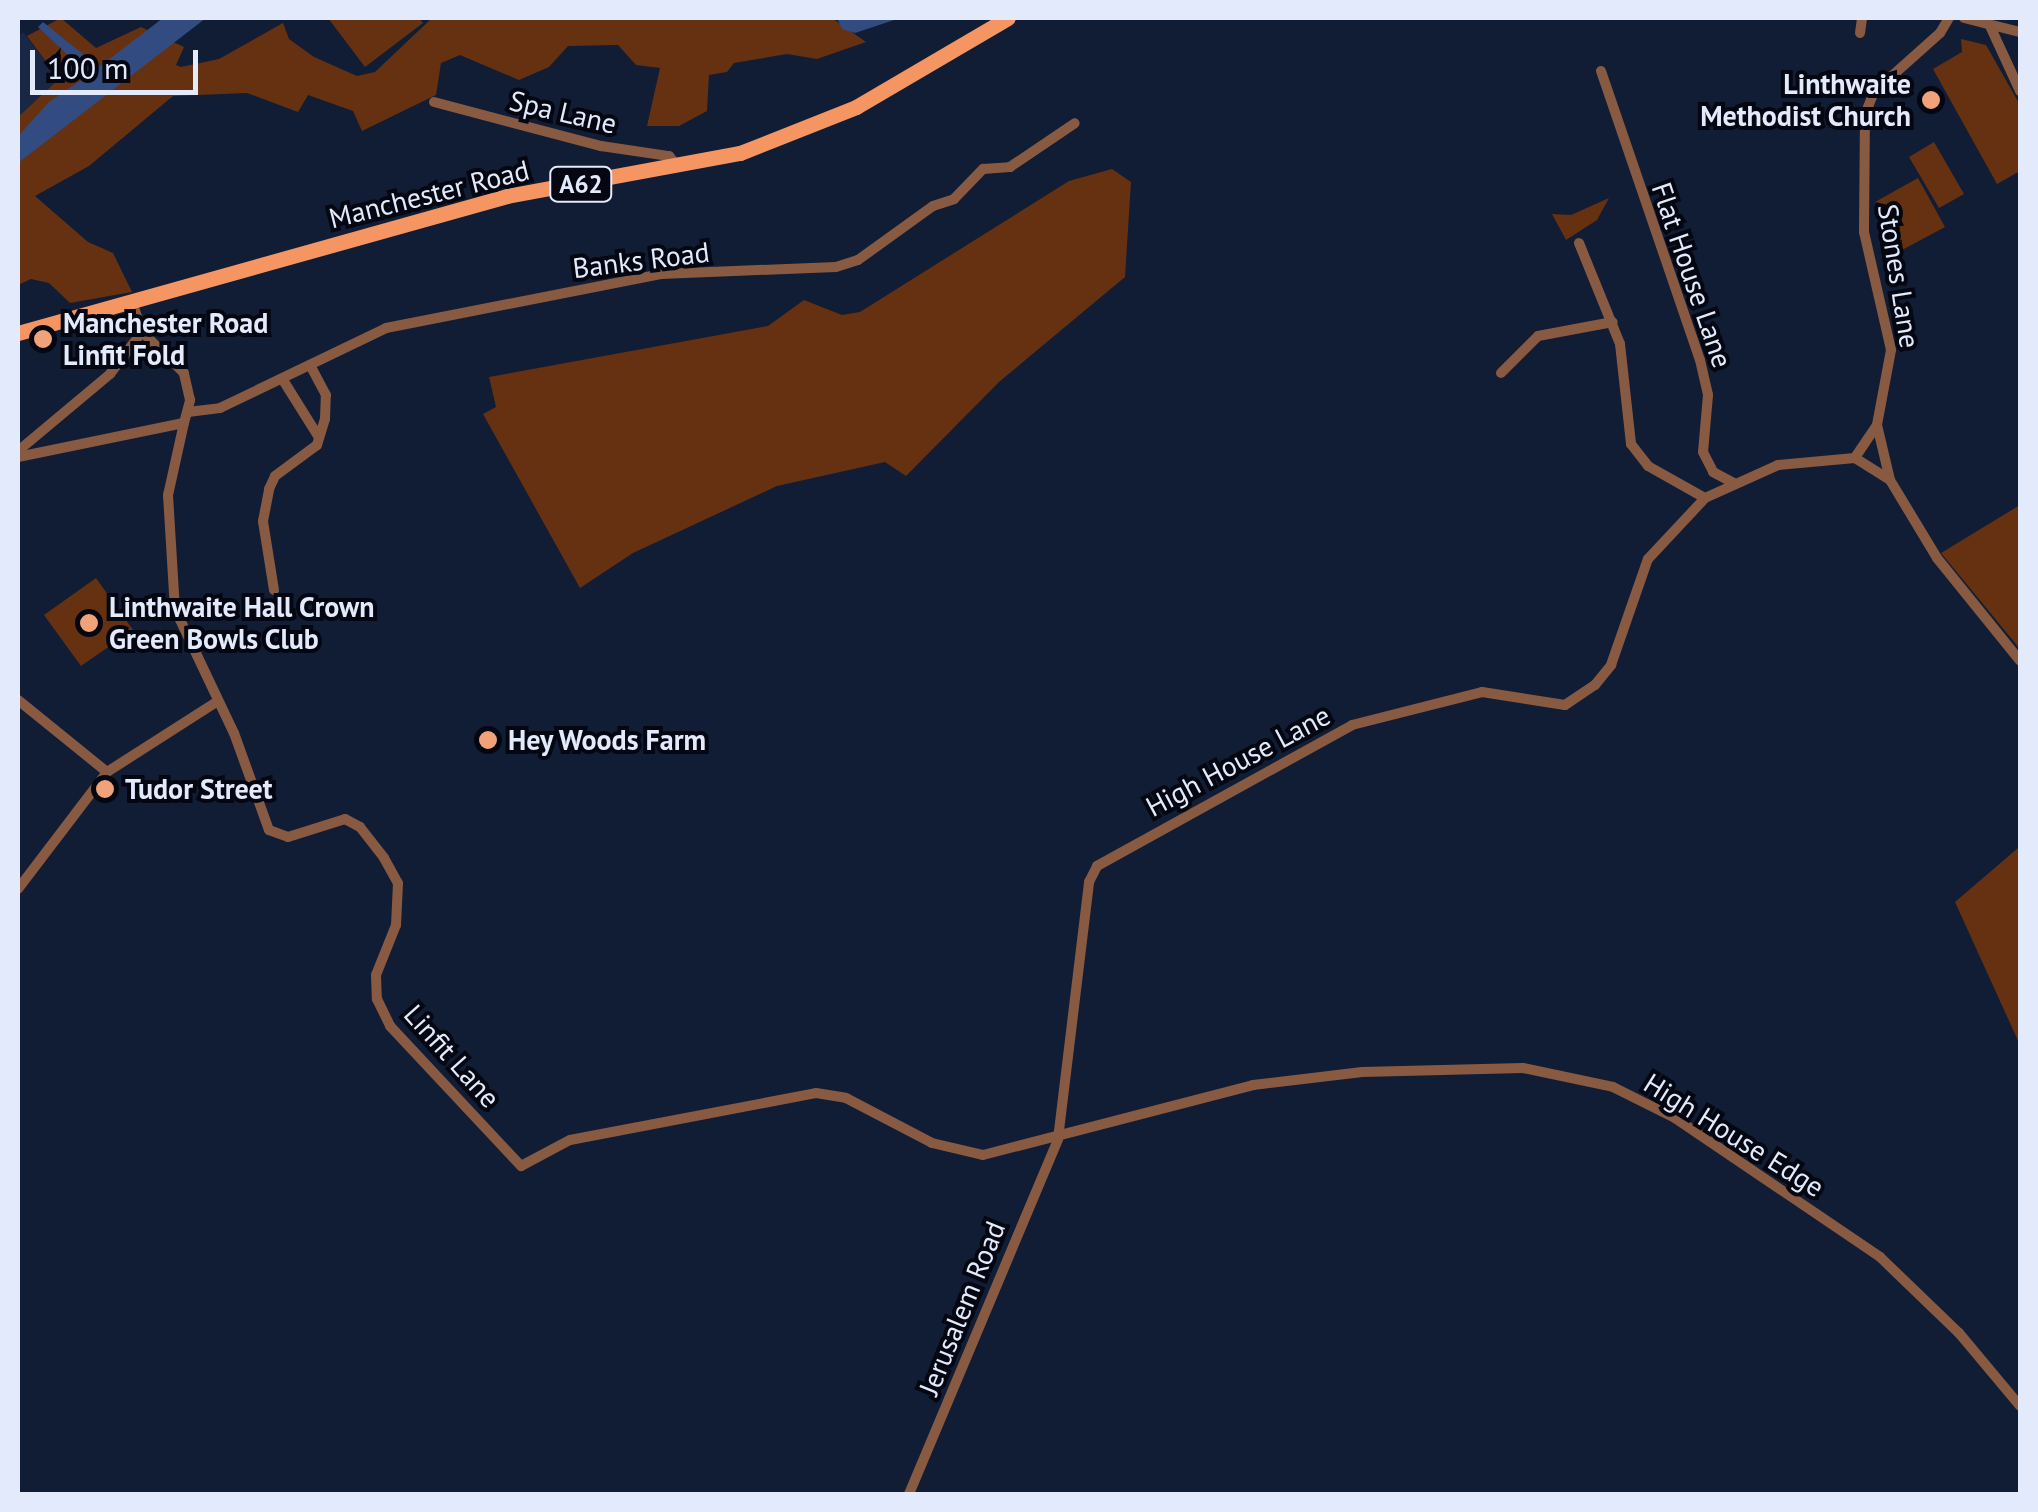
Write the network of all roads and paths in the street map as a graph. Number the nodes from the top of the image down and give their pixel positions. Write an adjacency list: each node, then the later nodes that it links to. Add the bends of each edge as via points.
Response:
1 (1008, 18): 12 (main road, Manchester Road / A62, via 856,107 740,153)
2 (1862, 18): 7 (street)
3 (1949, 18): 22 (street, Stones Lane, via 1940,34 1874,92 1864,114 1864,232 1891,350)
4 (1964, 18): 5 (street)
5 (1990, 26): 6 (street); 9 (street)
6 (2020, 32)
7 (1860, 33)
8 (1601, 71): 27 (street, Flat House Lane, via 1700,360 1708,395 1702,452 1713,472)
9 (2020, 91)
10 (434, 102): 12 (street, Spa Lane, via 600,146 669,156)
11 (1076, 123): 18 (street, Banks Road, via 1010,167 983,169 954,199 836,267 761,266 624,281 386,328)
12 (678, 168): 14 (main road, Manchester Road / A62, via 507,196)
13 (1578, 244): 15 (street)
14 (132, 302): 16 (street); 17 (main road, Manchester Road / A62)
15 (1613, 322): 19 (street, via 1538,336); 28 (street, via 1630,444 1648,466)
16 (142, 332): 21 (street, via 179,364); 24 (street, via 110,374)
17 (18, 333)
18 (310, 365): 20 (street, Banks Road); 23 (street, via 328,403)
19 (1502, 373)
20 (283, 380): 21 (street, Banks Road); 23 (street)
21 (186, 418): 24 (street, Banks Road); 31 (street, Linfit Lane, via 168,495 175,608)
22 (1877, 425): 25 (street); 26 (street, Stones Lane)
23 (318, 436): 29 (street, via 270,489 263,521)
24 (18, 454)
25 (1855, 458): 26 (street); 27 (street, High House Lane, via 1778,465)
26 (1890, 480): 30 (street, via 1937,558)
27 (1734, 483): 28 (street, High House Lane)
28 (1704, 498): 36 (street, High House Lane, via 1648,559 1611,664 1595,685 1565,705 1482,692 1352,725 1097,866 1089,882)
29 (274, 590)
30 (2020, 661)
31 (218, 701): 34 (street); 36 (street, Linfit Lane, via 269,830 288,837 345,819 384,858 398,883 396,925 376,975 376,1000 390,1026 521,1166 570,1140 816,1093 846,1098 932,1143 983,1154)
32 (22, 704): 33 (street); 34 (street)
33 (18, 718)
34 (107, 772): 35 (street)
35 (18, 889)
36 (1058, 1139): 37 (street, High House Edge, via 1125,1113 1253,1084 1362,1072 1523,1068 1614,1087 1674,1118 1880,1257 1959,1332); 38 (street, Jerusalem Road)
37 (2020, 1406)
38 (909, 1494)

